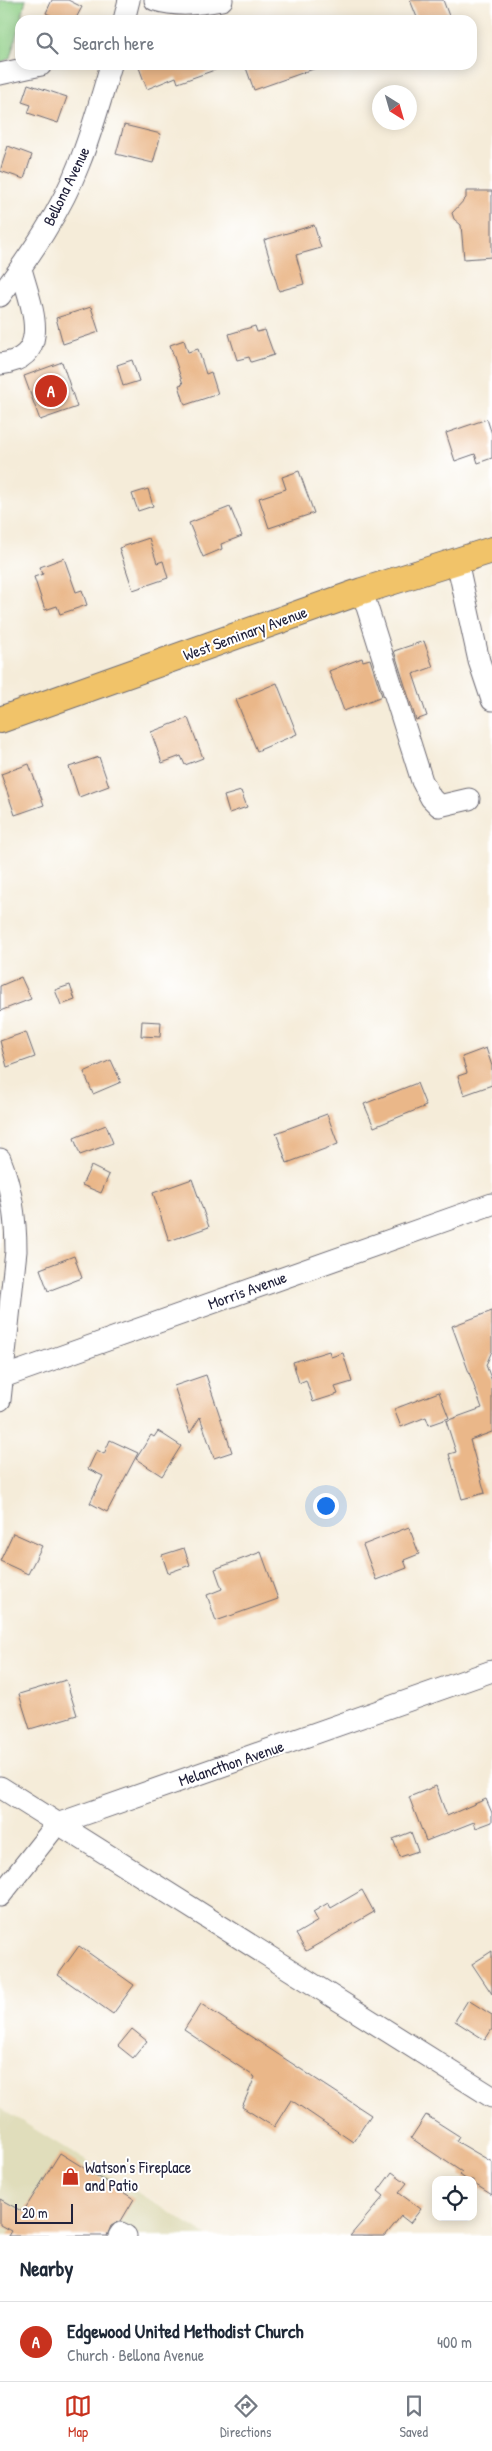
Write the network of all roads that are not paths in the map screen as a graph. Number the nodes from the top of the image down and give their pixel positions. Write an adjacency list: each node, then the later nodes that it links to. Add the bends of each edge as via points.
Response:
1 (130, 0): 4 (street)
2 (155, 0): 3 (street, via 177,5)
3 (222, 0)
4 (126, 15)
5 (18, 70): 7 (street)
6 (110, 70): 8 (street, Bellona Avenue, via 79,166)
7 (0, 74)
8 (21, 269): 9 (street, Bellona Avenue); 10 (street, via 37,328 30,348 14,363)
9 (0, 296)
10 (0, 364)
11 (492, 550): 12 (main road, West Seminary Avenue)
12 (457, 561): 13 (main road, West Seminary Avenue); 14 (street, via 479,661)
13 (362, 591): 15 (main road, West Seminary Avenue); 16 (street, via 422,781 439,806)
14 (492, 700)
15 (0, 720)
16 (469, 799)
17 (0, 1159): 19 (street, via 11,1194 16,1232)
18 (492, 1204): 19 (street, Morris Avenue)
19 (3, 1377): 20 (street)
20 (0, 1400)
21 (492, 1672): 23 (street, Melancthon Avenue)
22 (0, 1788): 23 (street)
23 (57, 1824): 24 (street); 25 (street)
24 (0, 1896)
25 (492, 2098)
26 (119, 2236): 27 (street, via 121,2233)
27 (126, 2236)

